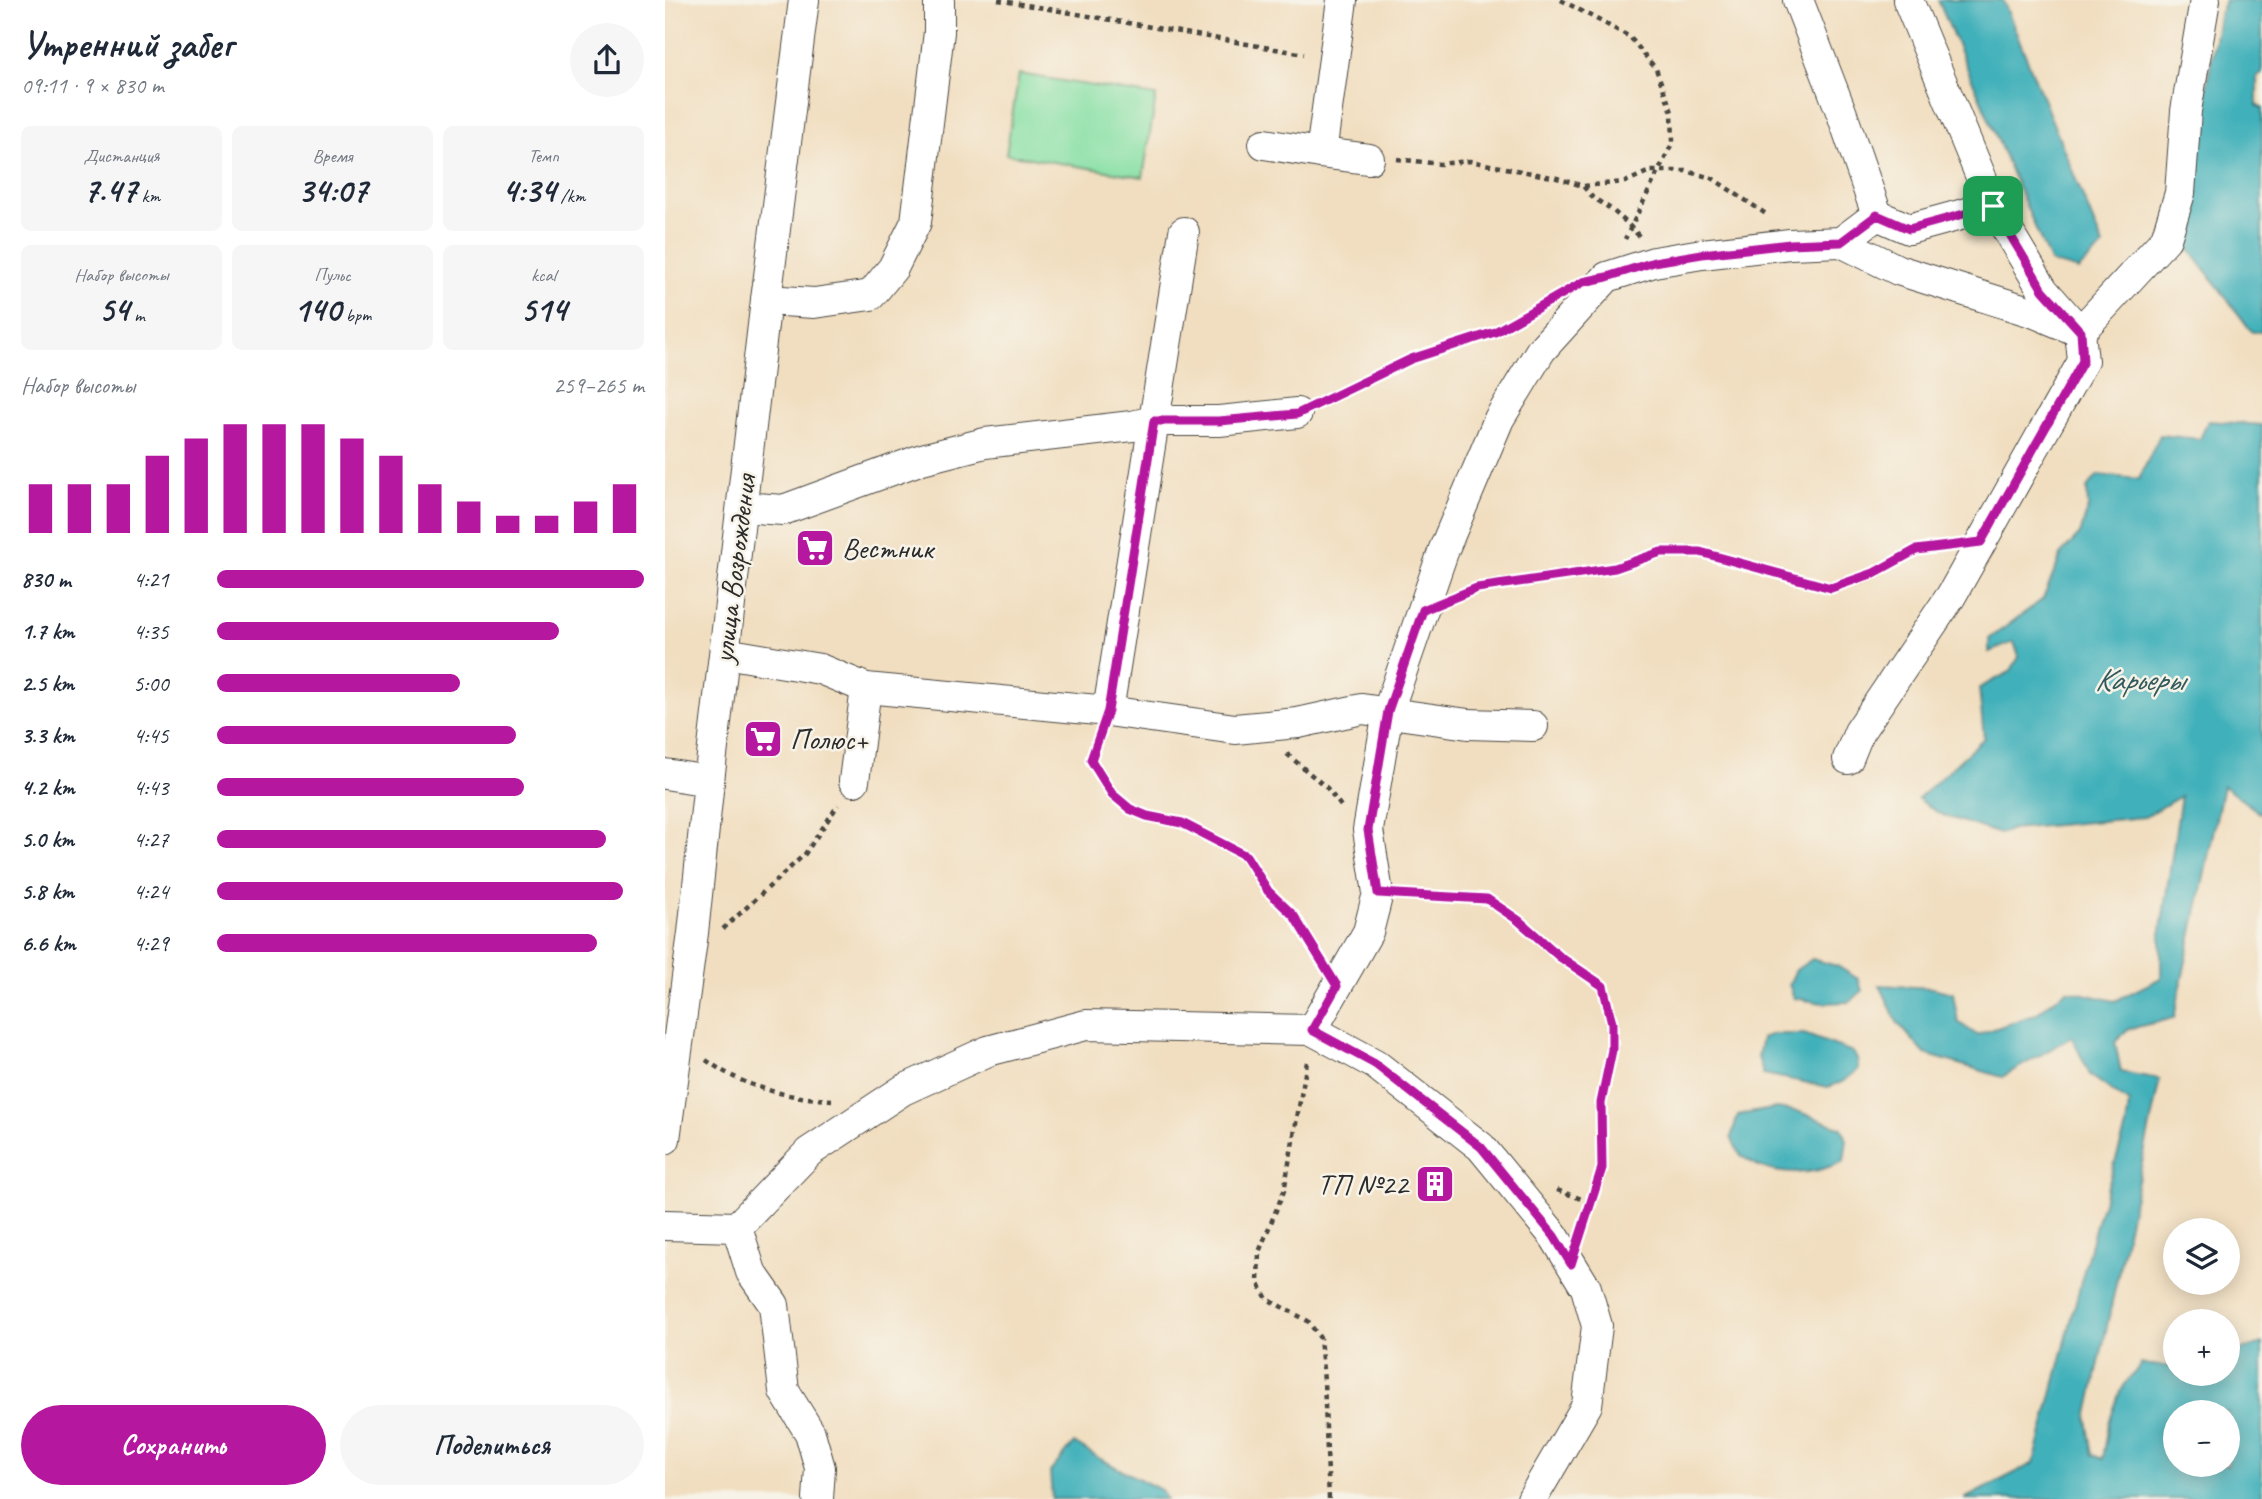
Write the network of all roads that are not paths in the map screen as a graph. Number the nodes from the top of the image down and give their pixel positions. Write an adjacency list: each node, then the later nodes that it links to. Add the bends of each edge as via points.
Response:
1 (804, 0): 14 (street, улица Возрождения)
2 (939, 0): 14 (street, via 916,222 893,268 871,295 814,303)
3 (1342, 0): 8 (street)
4 (1798, 0): 11 (street)
5 (1907, 0): 10 (street)
6 (2205, 0): 15 (street, via 2186,111 2181,193 2166,239)
7 (1264, 145): 8 (street)
8 (1321, 153): 9 (street)
9 (1369, 159)
10 (1993, 206): 11 (street, via 1909,229); 15 (street, via 2043,290)
11 (1877, 215): 13 (street)
12 (1184, 232): 17 (street)
13 (1841, 242): 15 (street, via 1899,270); 22 (street, via 1660,261 1607,277 1541,350 1499,419 1444,549)
14 (766, 300): 18 (street, улица Возрождения)
15 (2081, 332): 24 (street, via 2083,361 1951,596 1859,732)
16 (1297, 414): 17 (street)
17 (1154, 421): 18 (street, via 985,443 922,459 783,510); 21 (street)
18 (742, 507): 19 (street, улица Возрождения)
19 (725, 653): 20 (street, via 820,669); 26 (street, улица Возрождения)
20 (866, 688): 21 (street); 27 (street)
21 (1108, 711): 22 (street, via 1235,729 1298,723 1362,709)
22 (1388, 711): 23 (street, via 1468,724); 28 (street, via 1368,830 1378,893 1368,932)
23 (1533, 726)
24 (1848, 759)
25 (665, 774): 26 (street)
26 (709, 781): 29 (street, улица Возрождения, via 679,1040)
27 (854, 781)
28 (1312, 1030): 32 (street, via 1086,1025 988,1051 903,1090 809,1152); 34 (street, via 1375,1064 1481,1147 1554,1236 1586,1288 1597,1326 1587,1405)
29 (668, 1089): 30 (street, улица Возрождения)
30 (665, 1139)
31 (665, 1225): 32 (street)
32 (737, 1227): 33 (street, via 751,1272 774,1305 784,1391 810,1433 820,1468)
33 (818, 1499)
34 (1532, 1499)

